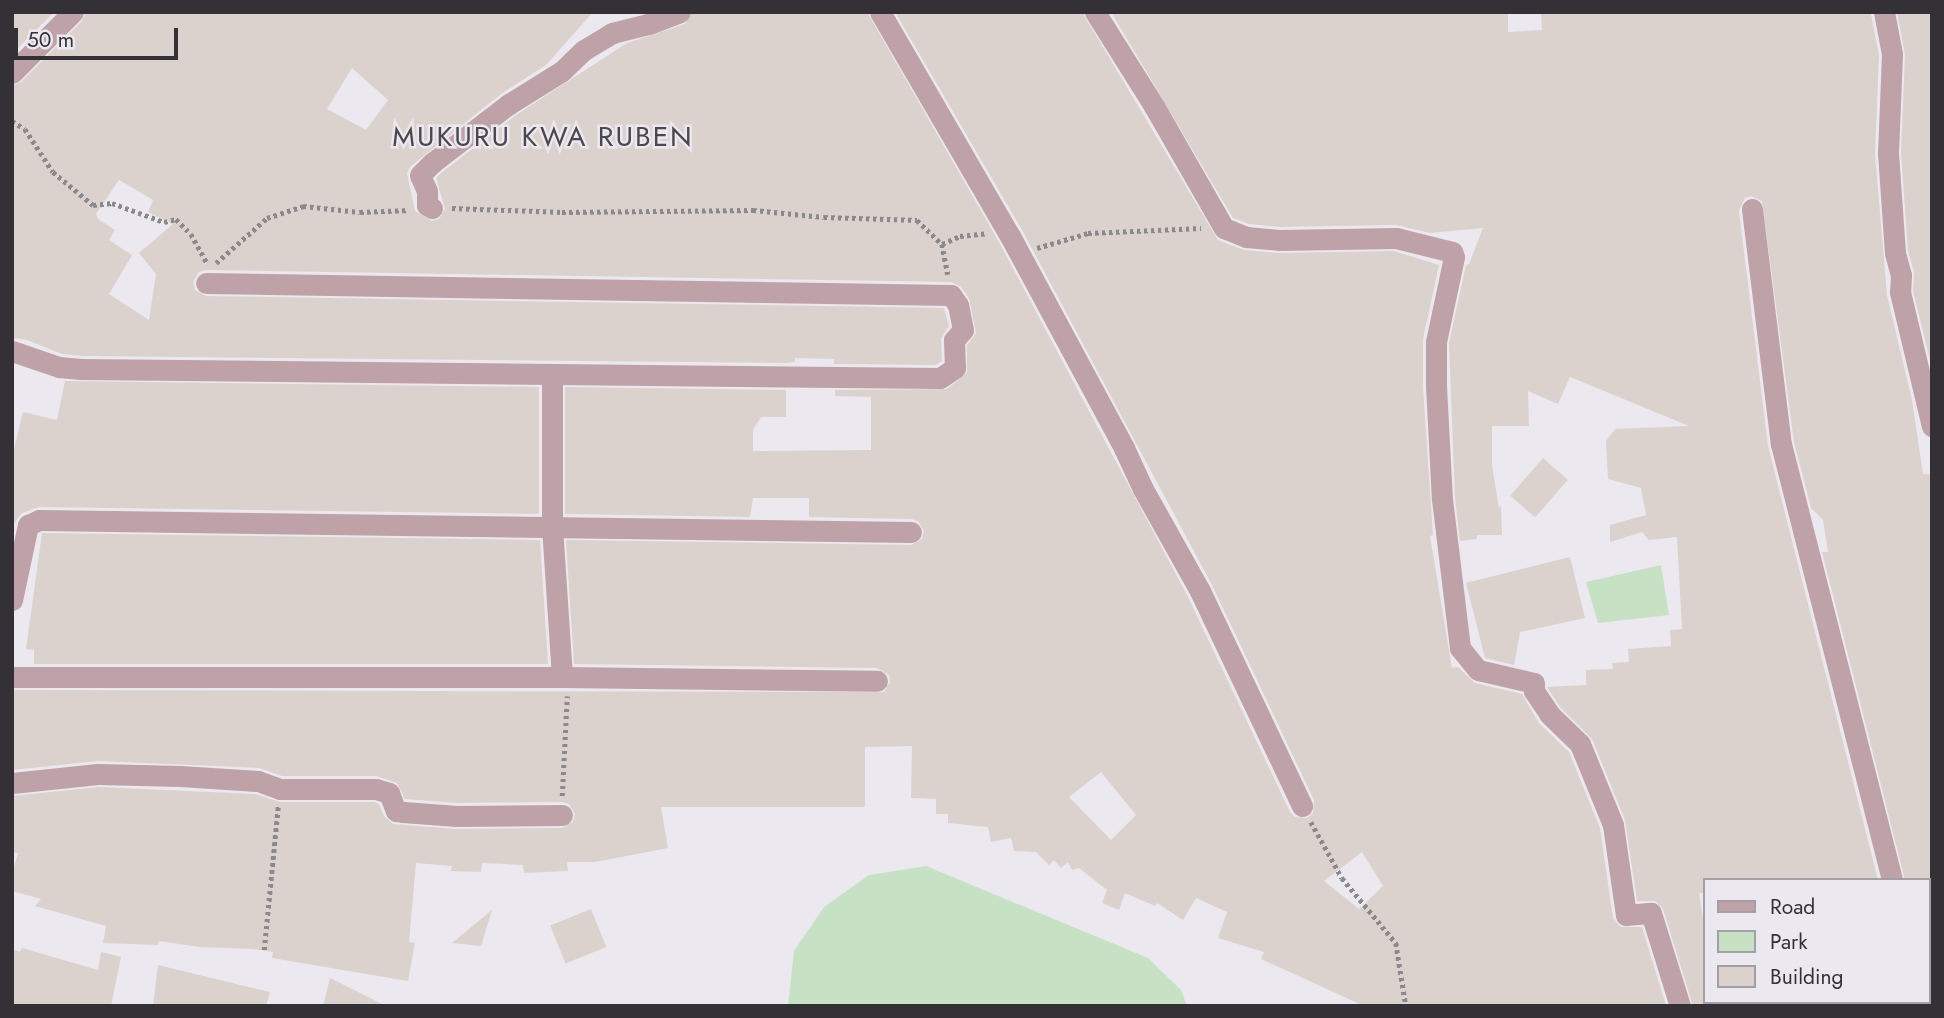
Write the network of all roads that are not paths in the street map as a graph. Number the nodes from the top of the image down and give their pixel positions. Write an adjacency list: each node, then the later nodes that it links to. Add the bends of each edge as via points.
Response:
1 (73, 12): 6 (street)
2 (681, 12): 7 (street, via 612,33 432,163 420,175 427,205)
3 (880, 12): 20 (street, via 1010,236 1200,591)
4 (1095, 12): 23 (street, via 1224,228 1279,240 1396,238 1452,252 1436,342 1436,386 1442,499 1460,648 1478,670 1534,683 1534,691 1550,715 1580,744 1613,825 1626,915 1651,913)
5 (1884, 12): 12 (street, via 1892,54 1888,165 1895,253)
6 (12, 74)
7 (432, 208)
8 (1752, 209): 22 (street, via 1782,444)
9 (206, 278): 11 (street, via 951,295 963,330 954,340 955,368 945,377)
10 (12, 351): 11 (street, via 59,367 81,369)
11 (552, 374): 13 (street)
12 (1932, 426)
13 (552, 525): 14 (street); 15 (street, via 39,520 28,525); 18 (street)
14 (911, 533)
15 (12, 600)
16 (12, 677): 18 (street)
17 (877, 681): 18 (street)
18 (565, 686)
19 (12, 783): 21 (street, via 98,774 258,780 280,789 376,789 389,793 396,811 403,812)
20 (1302, 806)
21 (562, 815)
22 (1891, 878)
23 (1680, 1006)

